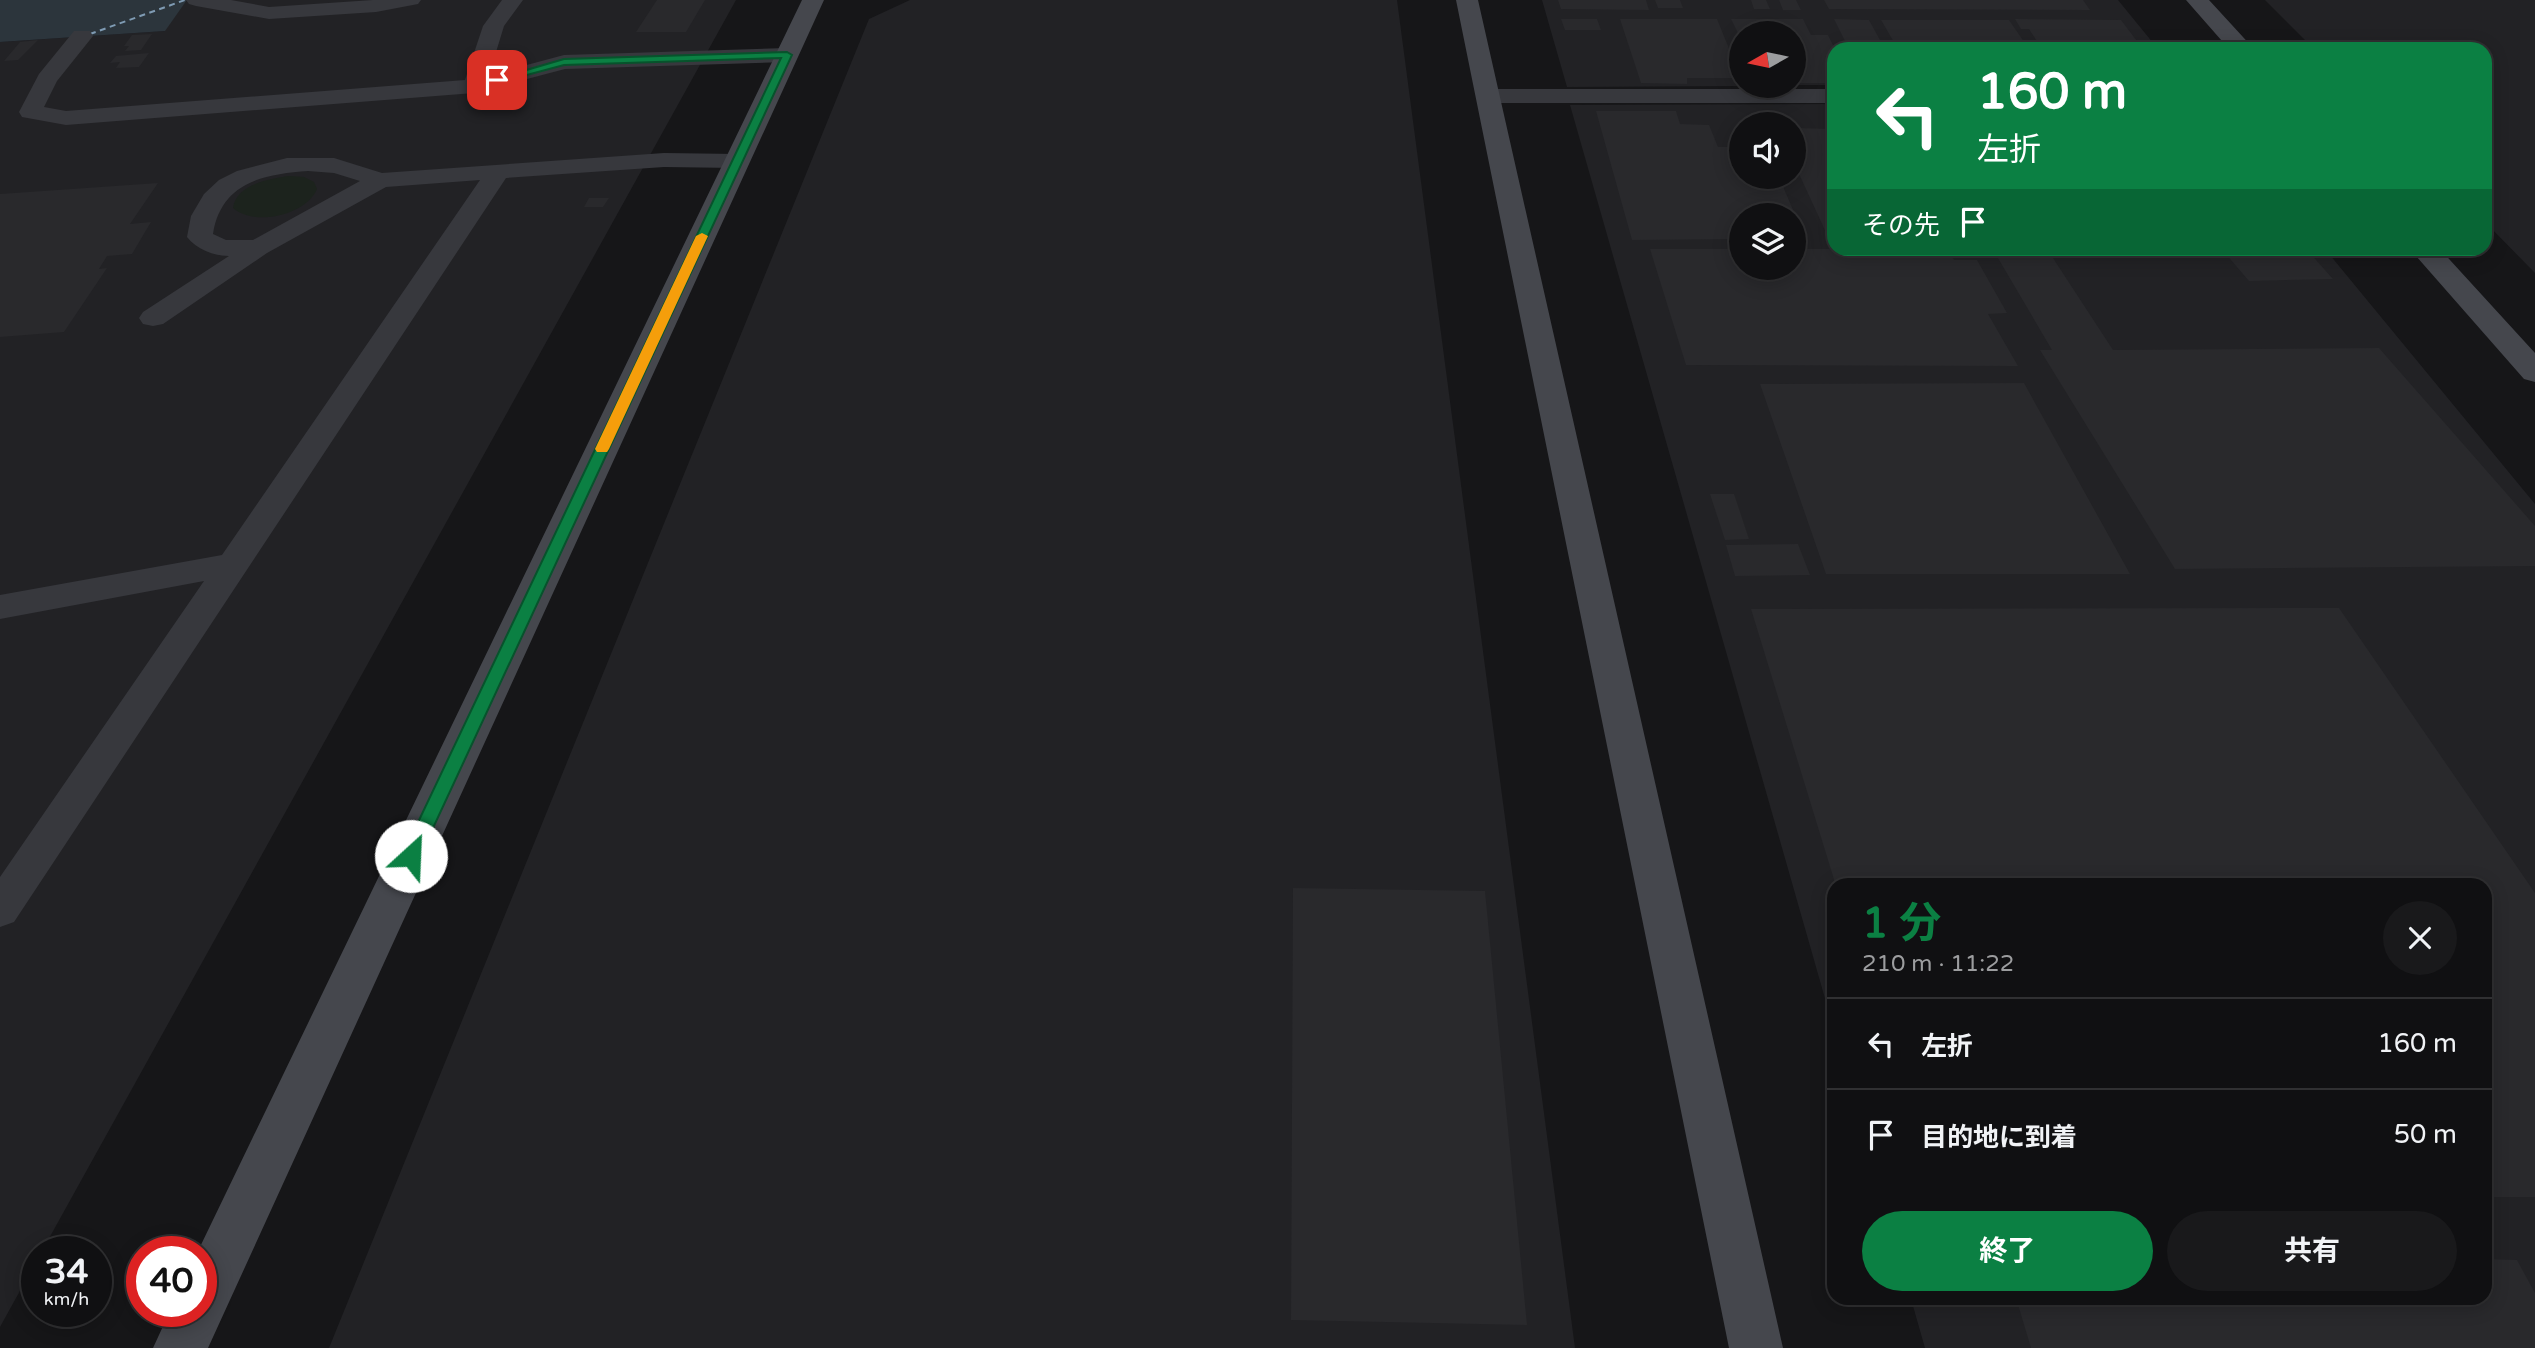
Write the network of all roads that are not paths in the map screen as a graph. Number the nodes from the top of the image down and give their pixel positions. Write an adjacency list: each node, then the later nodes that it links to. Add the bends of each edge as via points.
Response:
1 (195, 0): 2 (lane, via 269,13)
2 (411, 0)
3 (513, 0): 10 (lane, via 494,26)
4 (813, 0): 9 (street)
5 (1467, 0): 11 (street)
6 (2197, 0): 8 (street)
7 (82, 36): 10 (lane, via 47,79 30,112 66,118)
8 (2236, 42)
9 (787, 55): 10 (lane, via 564,62); 13 (street)
10 (474, 86)
11 (1488, 96): 12 (street); 26 (street)
12 (1827, 96)
13 (737, 161): 14 (lane, via 664,160); 23 (street)
14 (498, 172): 15 (lane); 20 (lane)
15 (380, 180): 16 (lane); 16 (lane, via 331,165 292,164 260,169 216,192 200,218 200,237 221,248)
16 (258, 248): 18 (lane)
17 (2430, 256): 19 (street)
18 (153, 318)
19 (2535, 372)
20 (234, 564): 21 (lane); 22 (lane)
21 (0, 607)
22 (0, 910)
23 (217, 1269)
24 (190, 1327): 25 (street)
25 (180, 1348)
26 (1756, 1348)

